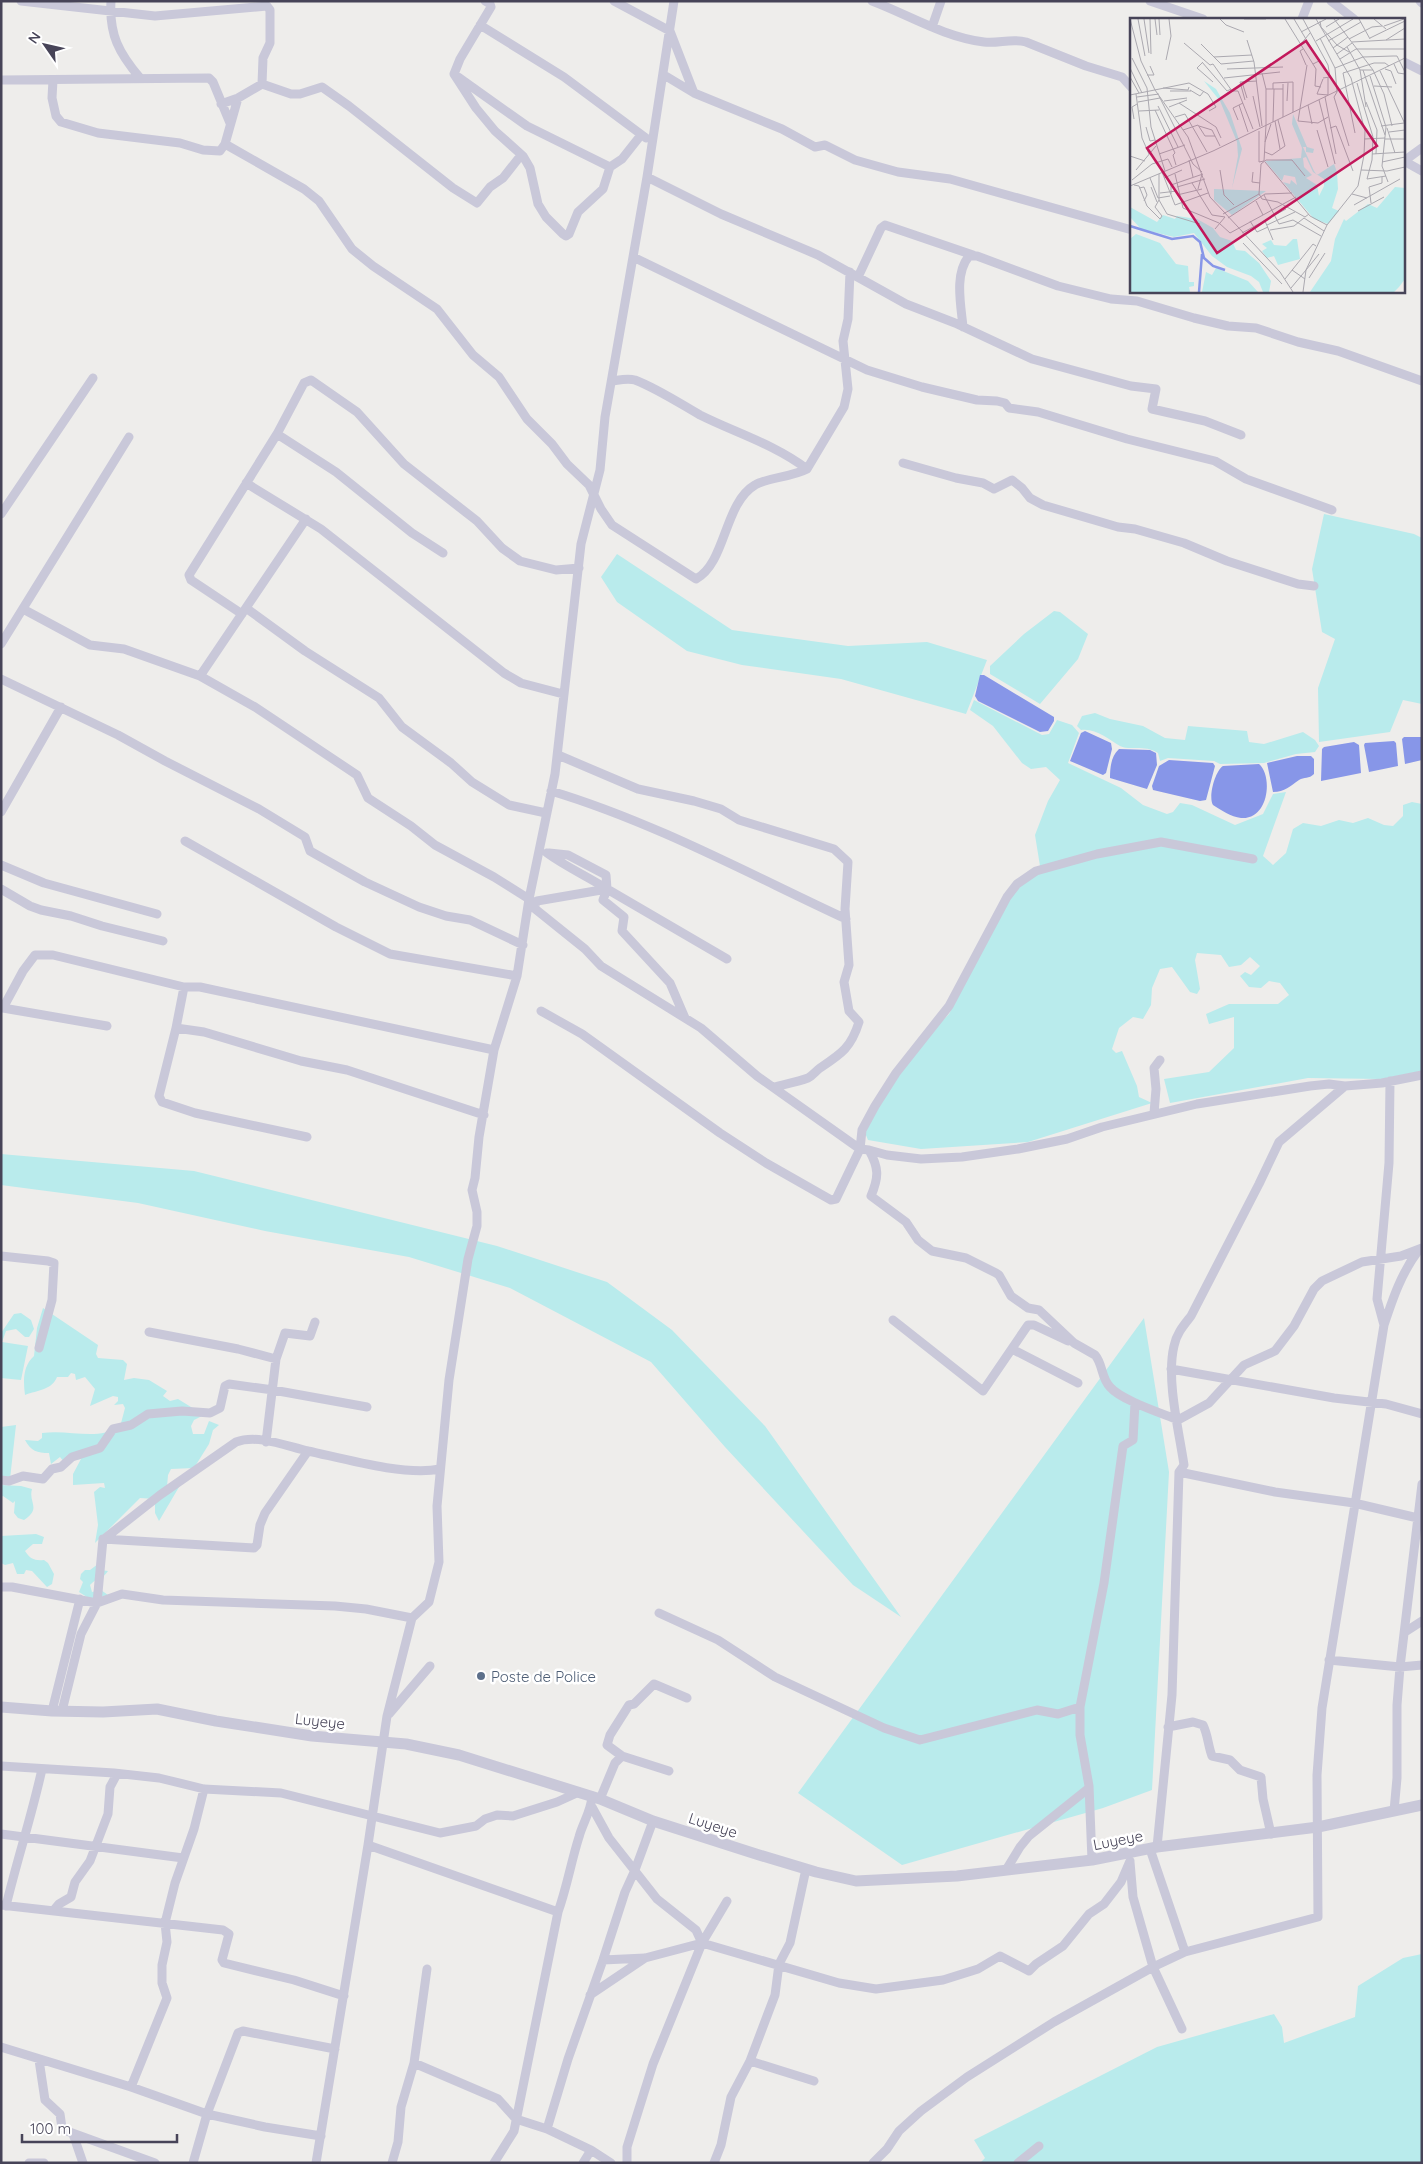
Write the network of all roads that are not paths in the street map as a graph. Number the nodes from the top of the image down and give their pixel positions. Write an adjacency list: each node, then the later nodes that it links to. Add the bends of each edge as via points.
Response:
1 (21, 1): 10 (street)
2 (485, 1): 14 (street, via 490,7)
3 (614, 1): 16 (street)
4 (674, 1): 16 (street)
5 (872, 1): 15 (street)
6 (941, 1): 15 (street)
7 (1150, 1): 11 (street)
8 (1309, 1): 12 (street)
9 (1330, 1): 13 (street)
10 (111, 6): 21 (street, via 111,26 117,46); 24 (street, via 155,16 267,6 270,10 270,43 263,58)
11 (1200, 18)
12 (1302, 18)
13 (1353, 18)
14 (480, 26): 20 (street, via 454,72); 30 (street, via 564,77)
15 (932, 27): 25 (street, via 984,42 1026,42 1122,77)
16 (670, 31): 19 (street); 26 (street)
17 (1406, 63): 18 (street)
18 (1422, 71)
19 (664, 75): 26 (street); 31 (street)
20 (458, 77): 34 (street, via 464,91 489,124); 37 (street, via 528,126)
21 (140, 78): 23 (street); 28 (street, via 209,78 214,82)
22 (1, 80): 23 (street)
23 (53, 80): 32 (street, via 52,98 56,116 61,122 98,133 180,143 203,150 220,152)
24 (262, 84): 27 (street); 34 (street, via 291,94 322,87 477,204)
25 (1130, 86)
26 (694, 93): 40 (street, via 816,147 824,145 855,160 898,172 950,179)
27 (238, 98): 28 (street); 29 (street)
28 (221, 104): 29 (street)
29 (230, 123): 32 (street)
30 (641, 135): 31 (street); 37 (street, via 622,159)
31 (653, 142): 39 (street)
32 (225, 144): 56 (street, via 304,189 319,201 352,249 437,309 473,355 499,377 527,419)
33 (1422, 148): 35 (street)
34 (523, 156): 37 (street, via 530,168 538,204 546,217 566,236 578,212 604,189)
35 (1406, 160)
36 (1406, 162): 38 (street)
37 (610, 167)
38 (1422, 171)
39 (648, 177): 42 (street); 43 (street, via 696,203)
40 (1130, 229)
41 (973, 255): 44 (street, via 885,225); 45 (street, via 964,262 960,281); 49 (street, via 1058,286 1110,299 1137,301 1228,326 1256,328 1338,351)
42 (633, 257): 46 (street); 48 (street)
43 (850, 272): 44 (street); 46 (street, via 848,318 843,341)
44 (858, 277): 45 (street, via 898,300)
45 (963, 327): 51 (street, via 1032,358 1131,386 1156,389 1152,409 1205,421)
46 (845, 361): 54 (street, via 848,389 844,407); 57 (street, via 922,387 1005,403 1009,408 1038,412 1215,461 1246,479)
47 (93, 378): 58 (street)
48 (612, 381): 54 (street, via 635,380 790,456); 56 (street, via 600,470)
49 (1422, 381)
50 (277, 434): 55 (street); 60 (street, via 336,472 412,533); 61 (street, via 304,383 311,380 357,412 404,464 477,521 502,548 520,561 556,570)
51 (1241, 435)
52 (128, 437): 63 (street)
53 (903, 463): 62 (street, via 983,483 994,489 1012,480 1030,498 1043,505 1184,543 1227,561)
54 (807, 469): 56 (street, via 755,484 745,493 710,564 696,579 612,525)
55 (246, 483): 59 (street); 64 (street, via 189,575 191,580)
56 (593, 491): 61 (street)
57 (1332, 510)
58 (1, 514)
59 (306, 519): 64 (street); 68 (street, via 504,673 521,683)
60 (443, 553)
61 (579, 568): 68 (street)
62 (1314, 586)
63 (23, 609): 65 (street); 66 (street, via 90,645 124,649)
64 (244, 611): 66 (street); 73 (street, via 379,698 402,727 472,782 509,805)
65 (1, 644)
66 (200, 676): 80 (street, via 263,712 357,776 368,798 436,845)
67 (1, 679): 69 (street)
68 (563, 694): 70 (street)
69 (61, 708): 72 (street); 85 (street, via 259,809 305,837 310,851 357,878 419,907 470,920)
70 (558, 755): 71 (street); 83 (street, via 638,789 721,809 739,820 834,849 848,862)
71 (551, 791): 73 (street); 83 (street, via 675,838)
72 (1, 812)
73 (546, 813): 75 (street)
74 (185, 841): 87 (street, via 336,928 390,954)
75 (540, 843): 79 (street, via 563,865); 80 (street)
76 (1253, 858): 103 (street, via 1161,842 1097,854 1036,871 1017,884 949,1006 896,1073 875,1106 862,1130)
77 (1, 865): 82 (street, via 44,883)
78 (1, 889): 84 (street, via 41,910)
79 (607, 889): 81 (street, via 537,901); 86 (street); 91 (street, via 603,900 624,918 622,930 670,983)
80 (529, 899): 81 (street); 85 (street)
81 (534, 908): 91 (street, via 601,966)
82 (157, 914)
83 (846, 919): 99 (street, via 849,965 844,982 849,1011 859,1022 855,1034 839,1057 818,1069 810,1078)
84 (163, 941)
85 (523, 945): 87 (street)
86 (727, 959)
87 (517, 976): 94 (street)
88 (184, 987): 89 (street, via 52,955 35,955); 93 (street); 94 (street, via 209,989)
89 (2, 1008): 92 (street)
90 (541, 1011): 103 (street, via 582,1034 728,1138 831,1200 836,1199)
91 (685, 1018): 99 (street)
92 (107, 1026)
93 (176, 1028): 101 (street, via 204,1032 301,1061 347,1070); 102 (street, via 159,1096 162,1102 195,1114)
94 (494, 1050): 101 (street)
95 (1160, 1060): 100 (street, via 1154,1068)
96 (1422, 1075): 97 (street)
97 (1390, 1081): 98 (street); 106 (street, via 1389,1163)
98 (1345, 1086): 100 (street, via 1310,1086); 115 (street, via 1276,1146 1191,1316 1177,1335)
99 (774, 1087): 103 (street)
100 (1154, 1113): 103 (street, via 1059,1141 962,1157 921,1158)
101 (484, 1115): 126 (street, via 472,1190 477,1226 455,1337)
102 (308, 1136)
103 (865, 1149): 111 (street, via 874,1160 878,1179 871,1196 906,1222 918,1240 932,1251 966,1258 996,1273 1011,1296 1028,1308 1039,1310)
104 (1420, 1249): 106 (street); 109 (street, via 1393,1293)
105 (1, 1256): 112 (street, via 54,1264 52,1300)
106 (1381, 1259): 109 (street, via 1377,1299); 116 (street, via 1357,1264 1319,1284 1275,1352 1244,1365)
107 (893, 1320): 113 (street, via 983,1392)
108 (315, 1322): 114 (street, via 310,1336 285,1333)
109 (1384, 1325): 120 (street)
110 (149, 1332): 114 (street)
111 (1074, 1343): 113 (street, via 1031,1324); 119 (street, via 1098,1357 1110,1387)
112 (39, 1348)
113 (1012, 1349): 117 (street)
114 (276, 1358): 118 (street)
115 (1171, 1369): 116 (street); 123 (street)
116 (1230, 1380): 120 (street); 123 (street, via 1204,1407)
117 (1078, 1383)
118 (273, 1390): 121 (street); 124 (street); 128 (street, via 229,1384 225,1386 220,1408 216,1411 148,1414 131,1425 113,1429 100,1448 72,1458 52,1469 43,1479 23,1476 10,1481)
119 (1135, 1402): 123 (street); 145 (street, via 1133,1440 1123,1446 1104,1583)
120 (1370, 1403): 122 (street); 130 (street)
121 (368, 1407)
122 (1422, 1414)
123 (1178, 1420): 127 (street, via 1184,1465)
124 (266, 1442): 125 (street); 132 (street, via 236,1442)
125 (308, 1451): 126 (street, via 384,1467); 132 (street, via 265,1513 254,1548)
126 (440, 1469): 137 (street, via 437,1506 439,1562 429,1602)
127 (1179, 1472): 130 (street, via 1275,1492); 149 (street, via 1172,1695)
128 (1, 1480)
129 (1422, 1484): 131 (street)
130 (1354, 1503): 131 (street); 140 (street)
131 (1420, 1519): 139 (street)
132 (104, 1539): 135 (street)
133 (1, 1587): 134 (street)
134 (80, 1599): 135 (street); 147 (street)
135 (97, 1603): 137 (street, via 122,1594 163,1600 335,1606); 147 (street, via 81,1634)
136 (659, 1613): 145 (street, via 718,1640 774,1677 884,1728 920,1740 1037,1710 1058,1714)
137 (412, 1618): 148 (street)
138 (1422, 1621): 139 (street)
139 (1405, 1632): 143 (street)
140 (1329, 1660): 143 (street); 164 (street, via 1317,1775)
141 (1422, 1665): 143 (street)
142 (430, 1666): 148 (street)
143 (1400, 1667): 161 (street)
144 (687, 1698): 151 (street, via 654,1684 629,1705 607,1745)
145 (1080, 1707): 157 (street, via 1080,1735)
146 (1, 1708): 147 (street, Luyeye)
147 (57, 1711): 150 (street, Luyeye, via 157,1709 312,1736)
148 (387, 1716): 150 (street)
149 (1168, 1727): 166 (street, via 1193,1722 1203,1725 1212,1756 1230,1760 1240,1770 1261,1777); 170 (street)
150 (384, 1741): 158 (street, Luyeye, via 459,1755); 162 (street)
151 (622, 1756): 154 (street); 159 (street)
152 (1, 1766): 153 (street)
153 (42, 1769): 155 (street); 167 (street)
154 (669, 1771)
155 (117, 1774): 156 (street, via 159,1778); 168 (street, via 110,1787 108,1814)
156 (204, 1788): 162 (street, via 282,1794); 172 (street)
157 (1089, 1788): 173 (street); 176 (street, via 1029,1836)
158 (579, 1792): 159 (street, Luyeye); 162 (street, via 513,1816 496,1815 476,1826 440,1832)
159 (594, 1801): 163 (street, Luyeye); 175 (street, via 608,1838); 180 (street, via 579,1835)
160 (1422, 1805): 161 (street, Luyeye)
161 (1394, 1811): 164 (street, Luyeye)
162 (372, 1817): 169 (street)
163 (653, 1821): 174 (street, Luyeye); 175 (street)
164 (1318, 1827): 166 (street, Luyeye); 183 (street, via 1318,1917)
165 (1, 1834): 167 (street)
166 (1271, 1834): 170 (street, Luyeye)
167 (23, 1837): 168 (street); 178 (street)
168 (95, 1845): 172 (street); 179 (street, via 87,1868 75,1882 71,1898)
169 (368, 1845): 180 (street); 190 (street)
170 (1154, 1848): 171 (street, Luyeye); 183 (street, via 1172,1918)
171 (1130, 1856): 173 (street, Luyeye); 186 (street, via 1121,1882 1107,1901 1088,1914 1063,1946 1029,1971 1000,1956 978,1969 943,1980 876,1989 839,1983); 187 (street, via 1133,1897)
172 (183, 1858): 181 (street)
173 (1092, 1860): 176 (street, Luyeye)
174 (806, 1869): 176 (street, Luyeye, via 856,1881); 186 (street, via 790,1943)
175 (635, 1870): 182 (street, via 657,1899 696,1930); 185 (street)
176 (1006, 1870)
177 (727, 1901): 182 (street)
178 (4, 1905): 179 (street)
179 (54, 1910): 181 (street)
180 (558, 1912): 200 (street)
181 (165, 1922): 190 (street, via 223,1930 229,1934 224,1963); 198 (street, via 167,1942 162,1983 167,1998)
182 (702, 1943): 184 (street); 186 (street); 216 (street, via 650,2072 627,2148)
183 (1185, 1952): 187 (street)
184 (645, 1958): 185 (street); 189 (street)
185 (604, 1960): 189 (street)
186 (779, 1964): 195 (street, via 775,1995)
187 (1153, 1967): 191 (street); 218 (street, via 1054,2022 967,2077 899,2131)
188 (427, 1969): 196 (street)
189 (590, 1995): 201 (street)
190 (344, 1996): 193 (street)
191 (1182, 2029)
192 (1, 2047): 194 (street)
193 (335, 2048): 199 (street, via 240,2031); 203 (street)
194 (40, 2060): 198 (street); 202 (street, via 45,2100 60,2114 62,2128)
195 (750, 2061): 197 (street); 217 (street, via 731,2098)
196 (414, 2063): 200 (street, via 498,2100); 212 (street, via 401,2107 398,2142)
197 (814, 2081)
198 (131, 2087): 199 (street)
199 (207, 2114): 203 (street); 210 (street)
200 (516, 2119): 201 (street); 213 (street, via 514,2132)
201 (547, 2129): 205 (street)
202 (73, 2134): 208 (street); 209 (street)
203 (321, 2136): 211 (street)
204 (1039, 2146): 219 (street)
205 (591, 2150): 214 (street); 215 (street)
206 (29, 2163): 207 (street)
207 (44, 2163)
208 (83, 2163)
209 (154, 2163)
210 (193, 2163)
211 (316, 2163)
212 (392, 2163)
213 (494, 2163)
214 (582, 2163)
215 (611, 2163)
216 (626, 2163)
217 (714, 2163)
218 (873, 2163)
219 (1018, 2163)

